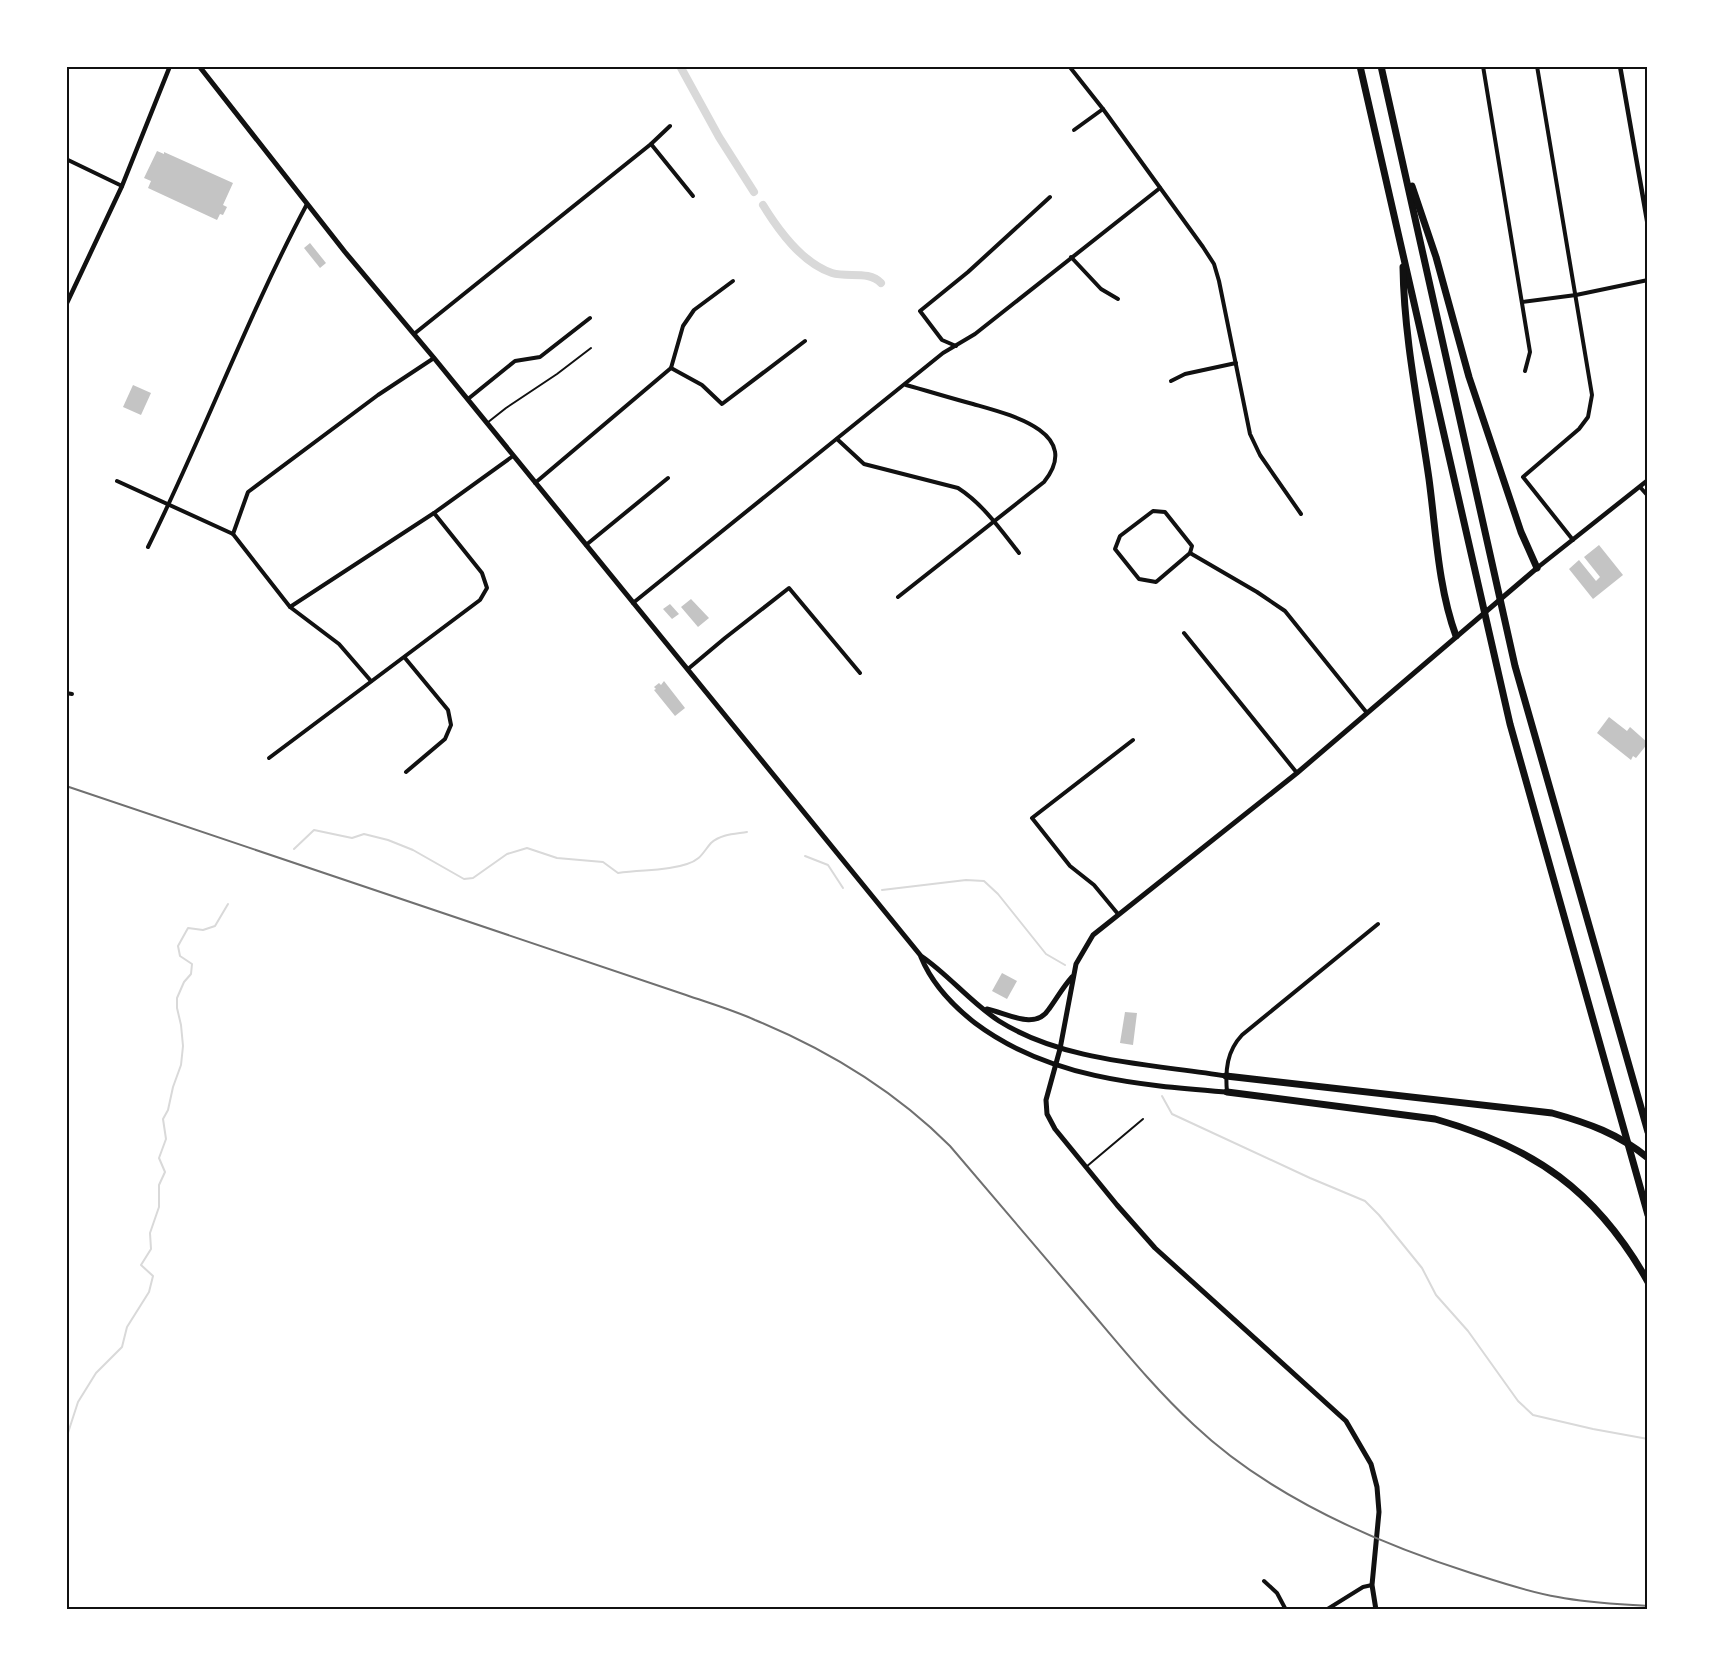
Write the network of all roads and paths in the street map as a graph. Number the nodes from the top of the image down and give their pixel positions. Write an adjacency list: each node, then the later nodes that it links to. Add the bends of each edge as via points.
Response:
1 (170, 66): 15 (street)
2 (199, 66): 19 (main road)
3 (1069, 66): 9 (street)
4 (1360, 66): 21 (highway)
5 (1381, 66): 13 (highway)
6 (1483, 66): 27 (street)
7 (1536, 66): 25 (street)
8 (1620, 66): 20 (street)
9 (1103, 108): 11 (street); 16 (street)
10 (670, 126): 12 (street)
11 (1074, 130)
12 (651, 144): 17 (street); 30 (street)
13 (1400, 154): 60 (highway, via 1433,247 1460,348 1506,490); 87 (highway, via 1515,666)
14 (66, 159): 15 (street)
15 (122, 186): 28 (street)
16 (1160, 188): 22 (street); 35 (street, via 1214,264)
17 (693, 195)
18 (1050, 197): 32 (street, via 920,311 942,340)
19 (307, 204): 30 (main road); 50 (street)
20 (1648, 226)
21 (1403, 252): 65 (highway, via 1406,317 1443,579); 90 (highway, via 1531,806)
22 (1071, 257): 26 (street, via 1101,289); 32 (street)
23 (1648, 280): 25 (street)
24 (733, 281): 36 (street, via 694,310 683,326)
25 (1576, 295): 27 (street); 55 (street, via 1592,395 1588,417 1523,477)
26 (1118, 299)
27 (1522, 302): 37 (street, via 1530,352)
28 (66, 305)
29 (590, 318): 40 (street, via 540,357 515,362)
30 (414, 334): 34 (main road)
31 (805, 340): 36 (street, via 722,404 702,385)
32 (956, 346): 39 (street)
33 (591, 348): 41 (lane)
34 (434, 358): 40 (main road); 54 (street, via 248,492)
35 (1236, 363): 38 (street, via 1185,374); 52 (street, via 1250,434)
36 (671, 368): 47 (street)
37 (1525, 371)
38 (1171, 381)
39 (905, 384): 42 (street); 53 (street, via 1018,417 1050,440 1055,464 1044,483)
40 (468, 399): 41 (main road)
41 (487, 423): 43 (main road)
42 (837, 439): 53 (street, via 864,464 958,488); 62 (street)
43 (513, 456): 47 (main road); 51 (street)
44 (668, 477): 56 (street)
45 (1648, 480): 48 (street)
46 (117, 481): 50 (street)
47 (535, 483): 56 (main road)
48 (1640, 487): 49 (street); 55 (street)
49 (1648, 496)
50 (169, 504): 54 (street); 57 (street)
51 (434, 513): 63 (street); 66 (street, via 482,573 487,588 480,600)
52 (1301, 514)
53 (993, 521): 58 (street); 61 (street)
54 (233, 534): 63 (street)
55 (1573, 540): 60 (street)
56 (586, 545): 62 (main road)
57 (148, 547)
58 (1019, 553)
59 (1190, 553): 59 (street, via 1192,546 1165,512 1153,511 1120,537 1115,549 1139,579 1156,582); 72 (street, via 1285,610)
60 (1537, 568): 65 (main road)
61 (898, 597)
62 (633, 603): 67 (main road)
63 (290, 607): 69 (street, via 339,644)
64 (1184, 633): 76 (street)
65 (1456, 636): 72 (main road)
66 (405, 658): 69 (street); 75 (street, via 448,710 451,724 445,739)
67 (688, 669): 68 (street, via 789,588); 79 (main road)
68 (860, 673)
69 (371, 681): 74 (street)
70 (66, 693): 71 (street)
71 (72, 694)
72 (1367, 713): 76 (main road)
73 (1133, 740): 77 (street, via 1032,818 1070,866 1094,885)
74 (269, 758)
75 (406, 772)
76 (1297, 773): 77 (main road)
77 (1118, 914): 80 (main road, via 1088,942)
78 (1378, 924): 84 (street, via 1242,1035 1230,1053)
79 (921, 956): 81 (main road); 83 (main road, via 927,972 965,1015 991,1035)
80 (1073, 976): 81 (main road, via 1045,1016 1037,1020); 82 (main road)
81 (984, 1009): 82 (main road, via 1019,1032)
82 (1060, 1049): 83 (main road); 84 (main road)
83 (1055, 1066): 85 (main road, via 1136,1083); 89 (main road, via 1046,1100 1047,1114)
84 (1226, 1076): 85 (street); 88 (highway, via 1552,1113 1610,1132)
85 (1227, 1092): 91 (highway, via 1435,1119 1501,1141 1533,1158 1590,1202 1616,1232)
86 (1143, 1119): 89 (lane)
87 (1648, 1132)
88 (1648, 1158)
89 (1086, 1167): 93 (main road, via 1155,1248 1346,1421 1371,1464 1377,1487 1379,1512)
90 (1648, 1215)
91 (1648, 1282)
92 (1264, 1581): 94 (street, via 1277,1593)
93 (1372, 1585): 95 (street); 96 (main road)
94 (1286, 1610)
95 (1326, 1610)
96 (1376, 1610)

